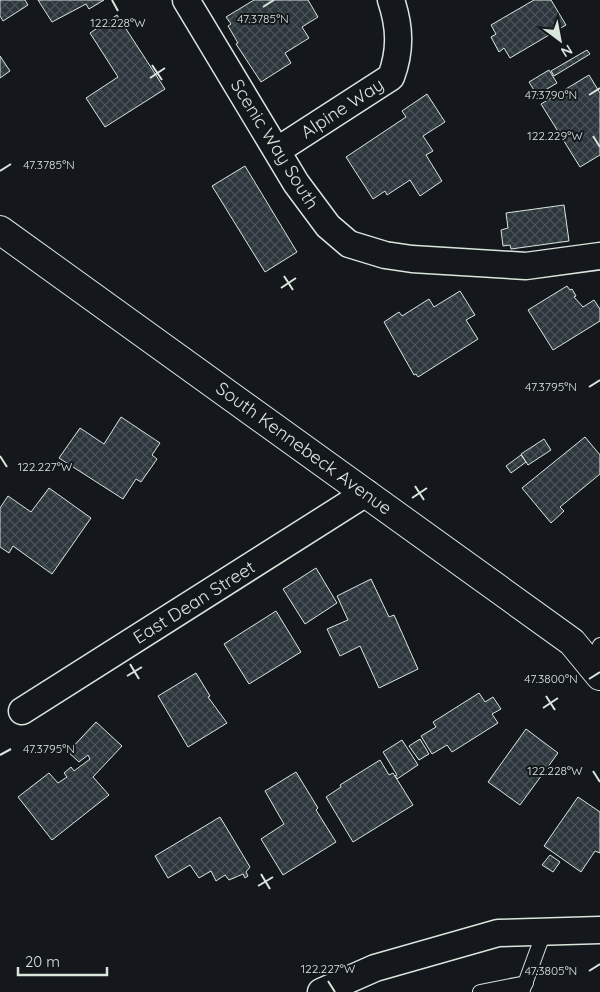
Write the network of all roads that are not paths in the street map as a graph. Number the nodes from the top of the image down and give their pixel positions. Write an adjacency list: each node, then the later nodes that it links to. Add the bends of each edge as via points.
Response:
1 (186, 0): 3 (street, Scenic Way South)
2 (391, 0): 3 (street, Alpine Way, via 399,34 398,58 391,77)
3 (278, 150): 5 (street, Scenic Way South, via 296,183 328,226 349,244 361,249 412,259 526,266)
4 (0, 230): 6 (street, South Kennebeck Avenue)
5 (600, 256)
6 (366, 493): 7 (street, South Kennebeck Avenue); 8 (street, East Dean Street)
7 (597, 662)
8 (22, 711)
9 (600, 930): 10 (street)
10 (544, 932): 11 (lane); 12 (street, via 498,933 375,968)
11 (524, 987): 13 (lane)
12 (321, 992)
13 (480, 992)

